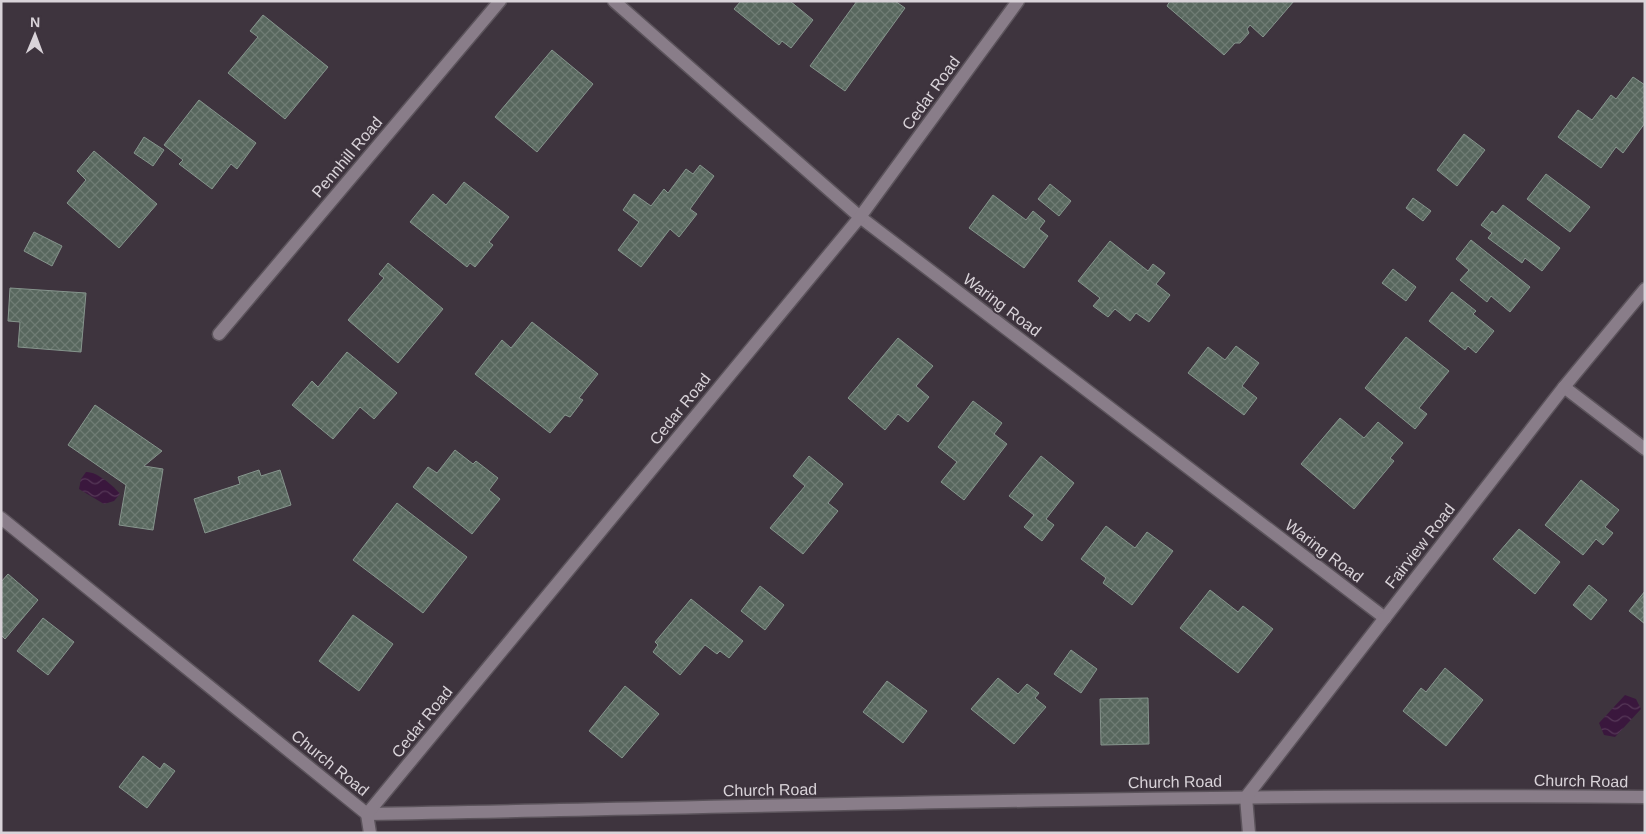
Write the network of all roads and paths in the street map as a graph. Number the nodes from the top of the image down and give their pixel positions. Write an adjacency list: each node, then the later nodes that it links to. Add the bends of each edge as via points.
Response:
1 (500, 1): 6 (street, Pennhill Road)
2 (614, 1): 4 (street, Waring Road)
3 (1018, 1): 4 (street, Cedar Road)
4 (860, 216): 10 (street, Waring Road); 13 (street, Cedar Road)
5 (1645, 289): 7 (street, Fairview Road)
6 (219, 334)
7 (1564, 387): 8 (street); 10 (street, Fairview Road)
8 (1645, 450)
9 (1, 518): 13 (street, Church Road)
10 (1385, 618): 11 (street, Fairview Road)
11 (1246, 797): 12 (street, Church Road); 13 (street, Church Road); 15 (street)
12 (1645, 797)
13 (367, 814): 14 (street)
14 (370, 833)
15 (1249, 833)

